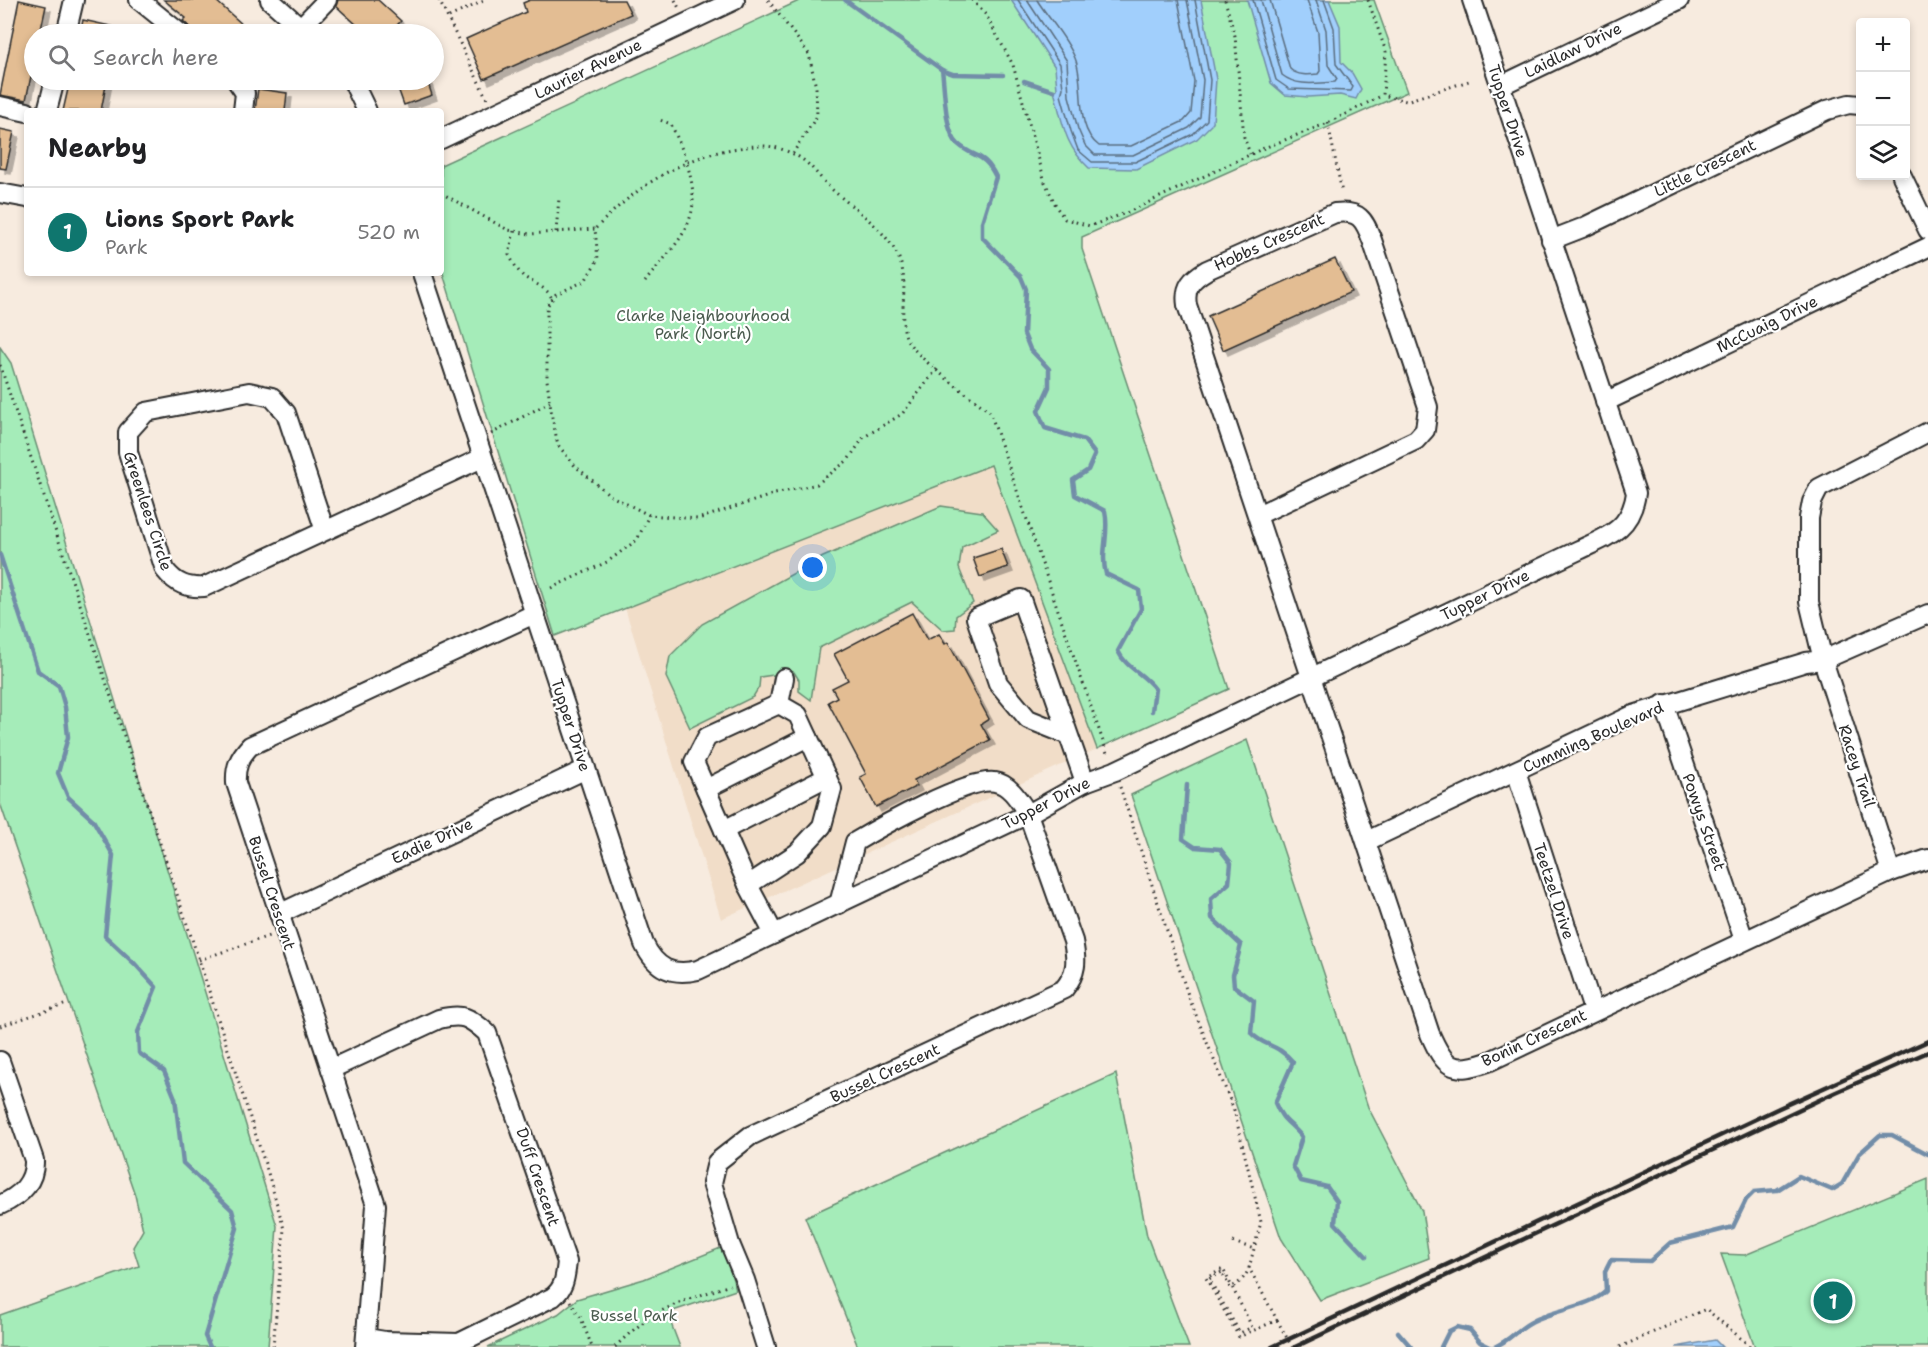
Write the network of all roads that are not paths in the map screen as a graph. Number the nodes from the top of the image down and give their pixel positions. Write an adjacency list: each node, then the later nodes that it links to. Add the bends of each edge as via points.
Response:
1 (74, 0): 9 (street)
2 (139, 0): 10 (street)
3 (270, 0): 11 (street)
4 (327, 0): 12 (street)
5 (735, 0): 23 (street, Laurier Avenue)
6 (1472, 0): 13 (street, Tupper Drive)
7 (1679, 0): 8 (street, Laidlaw Drive)
8 (1655, 5): 13 (street, Laidlaw Drive)
9 (68, 24)
10 (169, 24)
11 (296, 24)
12 (309, 24)
13 (1500, 86): 28 (street, Tupper Drive)
14 (52, 90): 19 (street)
15 (243, 90): 20 (street)
16 (357, 90): 21 (street)
17 (1856, 105): 28 (street, Little Crescent, via 1827,110)
18 (0, 106): 22 (street)
19 (48, 108)
20 (243, 108)
21 (366, 108)
22 (24, 111)
23 (444, 138)
24 (1904, 180): 27 (street)
25 (0, 193): 26 (street)
26 (24, 197)
27 (1928, 230)
28 (1551, 240): 31 (street, Tupper Drive)
29 (1928, 247): 31 (street, McCuaig Drive)
30 (423, 276): 33 (street, Tupper Drive)
31 (1605, 402): 40 (street, Tupper Drive, via 1636,493 1634,510 1625,524 1579,550)
32 (1928, 432): 38 (street, Racey Trail, via 1834,478 1819,488 1812,502 1809,602)
33 (479, 451): 35 (street, Greenlees Circle); 36 (street, Tupper Drive)
34 (1258, 515): 34 (street, Hobbs Crescent, via 1416,440 1425,430 1428,407 1365,220 1356,213 1335,213 1227,261 1192,279 1185,292); 40 (street, Hobbs Crescent)
35 (325, 531): 35 (street, Greenlees Circle, via 286,412 272,397 249,392 146,412 128,432 128,452 165,570 181,584 204,587)
36 (534, 614): 45 (street, Tupper Drive); 57 (street, Bussel Crescent, via 250,746 241,756 235,771 236,783)
37 (1928, 614): 38 (street, Cumming Boulevard)
38 (1823, 660): 42 (street, Cumming Boulevard); 54 (street, Racey Trail)
39 (784, 678): 41 (street)
40 (1311, 678): 48 (street, Tupper Drive); 52 (street, Bonin Crescent)
41 (778, 704): 44 (street, via 798,715); 49 (street, via 707,737 694,762)
42 (1664, 704): 46 (street, Cumming Boulevard); 59 (street, Powys Street)
43 (1068, 735): 43 (street, via 1021,599 976,618 998,683 1028,719); 48 (street)
44 (808, 737): 47 (street); 49 (street)
45 (586, 769): 57 (street, Eadie Drive); 58 (street, Tupper Drive, via 644,944 658,965 684,973 698,970)
46 (1516, 771): 52 (street, Cumming Boulevard); 60 (street, Teetzel Drive)
47 (826, 777): 51 (street); 55 (street, via 832,789 822,826 797,853)
48 (1085, 782): 50 (street, Tupper Drive)
49 (706, 789): 51 (street)
50 (1028, 814): 56 (street, Tupper Drive); 56 (street, via 1016,795 996,782 978,783 901,814 855,842); 65 (street, Bussel Crescent, via 1073,941 1077,962 1073,978 1064,989 750,1136 717,1162 712,1183)
51 (724, 830): 55 (street)
52 (1366, 841): 60 (street, Bonin Crescent, via 1430,1034 1440,1056 1452,1067 1466,1069 1488,1062)
53 (1928, 859): 54 (street, Bonin Crescent)
54 (1891, 872): 59 (street, Bonin Crescent)
55 (748, 885): 58 (street)
56 (839, 904): 58 (street, Tupper Drive)
57 (279, 914): 62 (street, Bussel Crescent)
58 (774, 934)
59 (1743, 940): 60 (street, Bonin Crescent)
60 (1593, 1010)
61 (0, 1061): 63 (street, via 34,1160 27,1187)
62 (331, 1069): 64 (street, Bussel Crescent, via 376,1205); 64 (street, Duff Crescent, via 439,1019 457,1015 473,1020 487,1033 567,1262 561,1291 459,1343)
63 (0, 1205)
64 (366, 1342)
65 (766, 1347)

